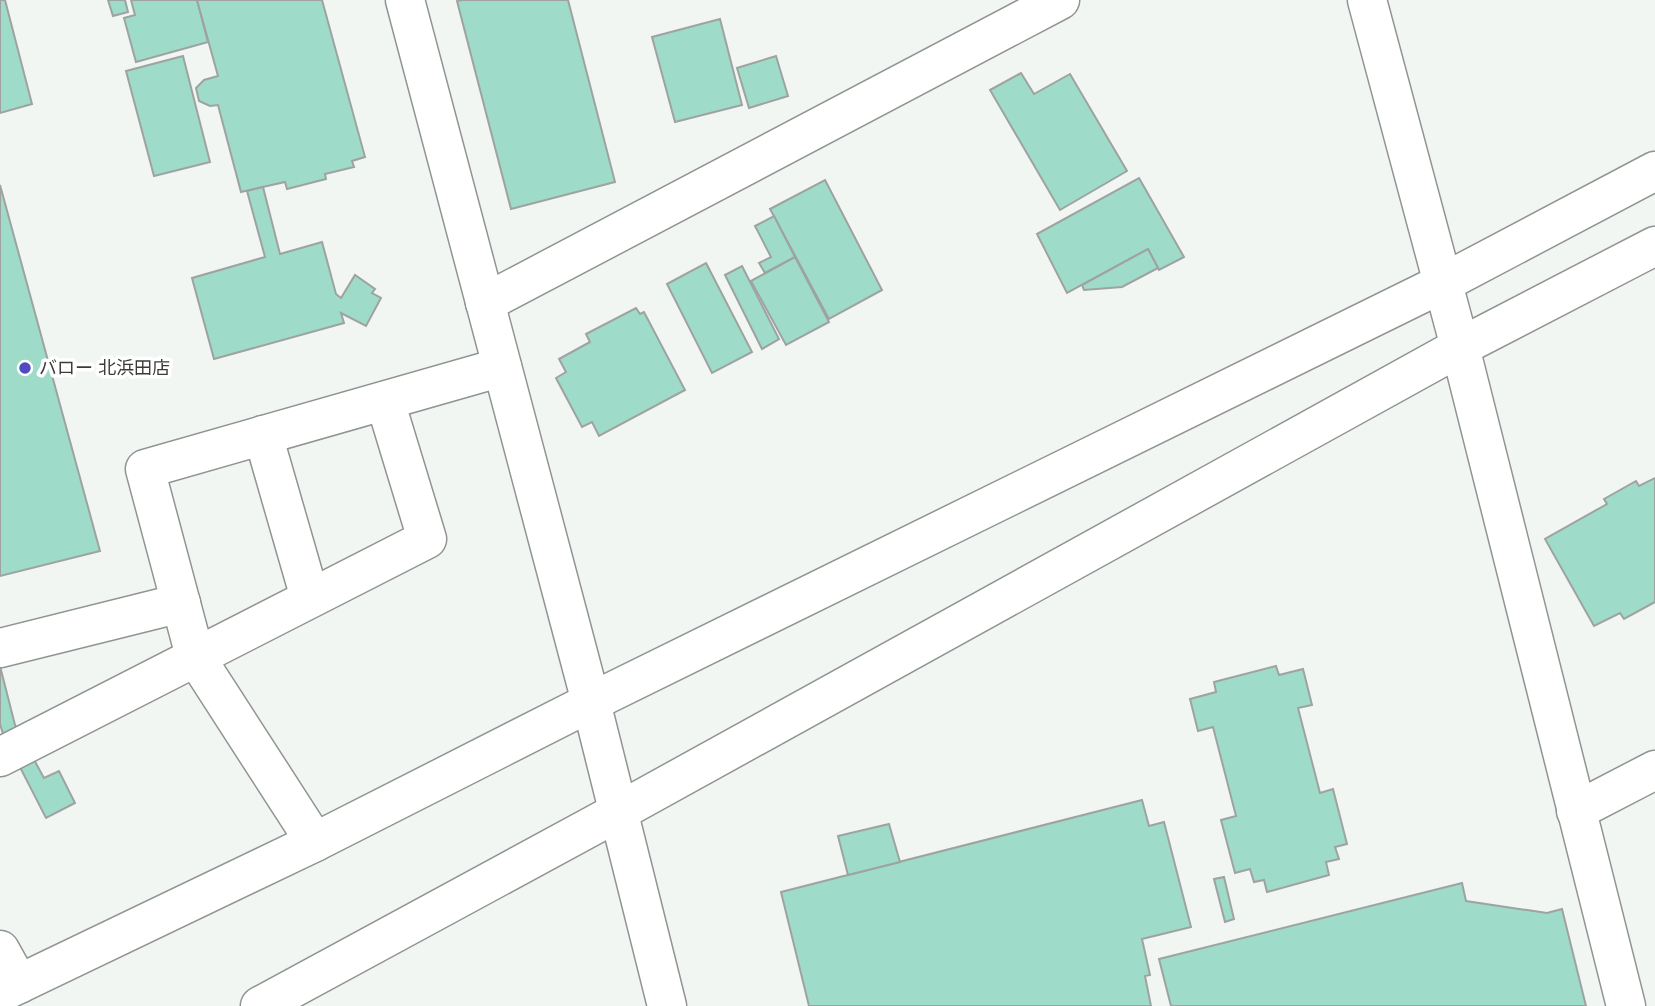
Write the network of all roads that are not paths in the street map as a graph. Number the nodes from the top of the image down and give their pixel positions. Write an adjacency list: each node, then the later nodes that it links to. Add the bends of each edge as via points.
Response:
1 (405, 0): 7 (street)
2 (1060, 0): 7 (street)
3 (1367, 0): 6 (street)
4 (1655, 171): 6 (street)
5 (1655, 246): 8 (street)
6 (1443, 283): 8 (street); 16 (street)
7 (485, 303): 9 (street)
8 (1460, 346): 19 (street); 20 (street)
9 (502, 367): 10 (street); 16 (street)
10 (385, 401): 11 (street); 12 (street, via 427,539)
11 (263, 435): 12 (street); 13 (street, via 145,469)
12 (310, 598): 15 (street)
13 (181, 603): 14 (street); 15 (street)
14 (0, 648)
15 (195, 656): 17 (street); 21 (street)
16 (591, 702): 20 (street); 21 (street)
17 (0, 757)
18 (1655, 770): 19 (street)
19 (1576, 811): 26 (street)
20 (618, 812): 24 (street); 25 (street)
21 (315, 842): 23 (street)
22 (0, 950): 23 (street)
23 (10, 988)
24 (260, 1006)
25 (667, 1006)
26 (1626, 1006)

